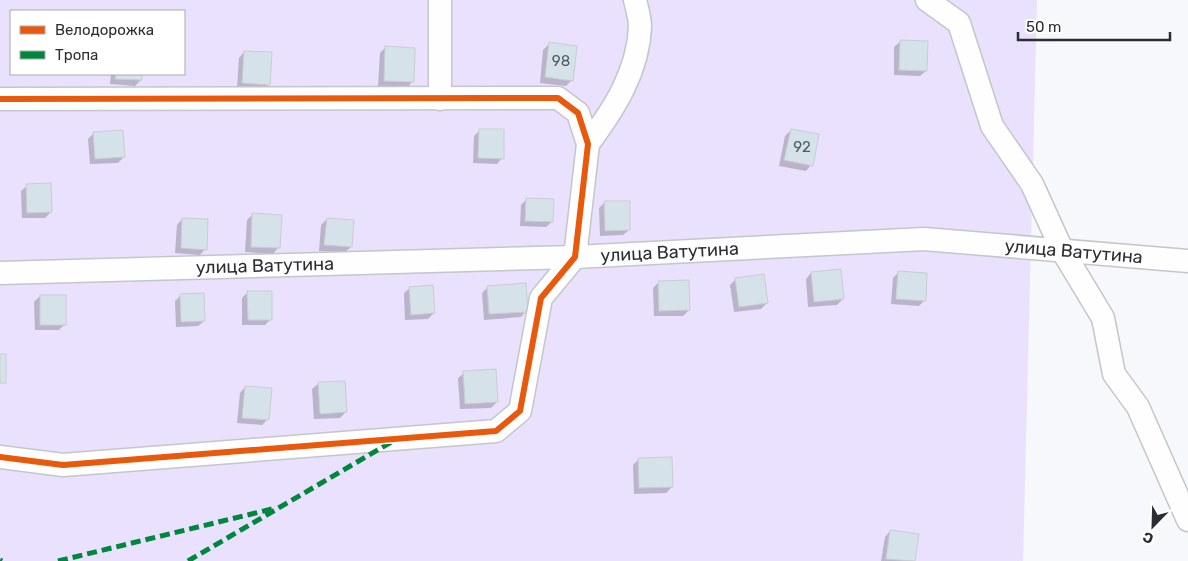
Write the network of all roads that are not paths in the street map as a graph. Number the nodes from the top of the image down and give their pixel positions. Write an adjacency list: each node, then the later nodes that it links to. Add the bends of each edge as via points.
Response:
1 (440, 0): 5 (street)
2 (635, 0): 6 (street, via 640,25 633,69 610,116)
3 (927, 0): 7 (street, via 959,23 992,126 1032,184)
4 (0, 99): 5 (street)
5 (440, 99): 6 (street, via 558,98 578,113)
6 (588, 144): 8 (street)
7 (1062, 250): 8 (street, улица Ватутина, via 924,239); 9 (street, улица Ватутина); 12 (street, via 1103,318 1114,374 1138,407)
8 (575, 257): 10 (street, улица Ватутина); 11 (street, via 541,298 520,410 496,431 63,465)
9 (1188, 261)
10 (0, 273)
11 (0, 457)
12 (1188, 520)

